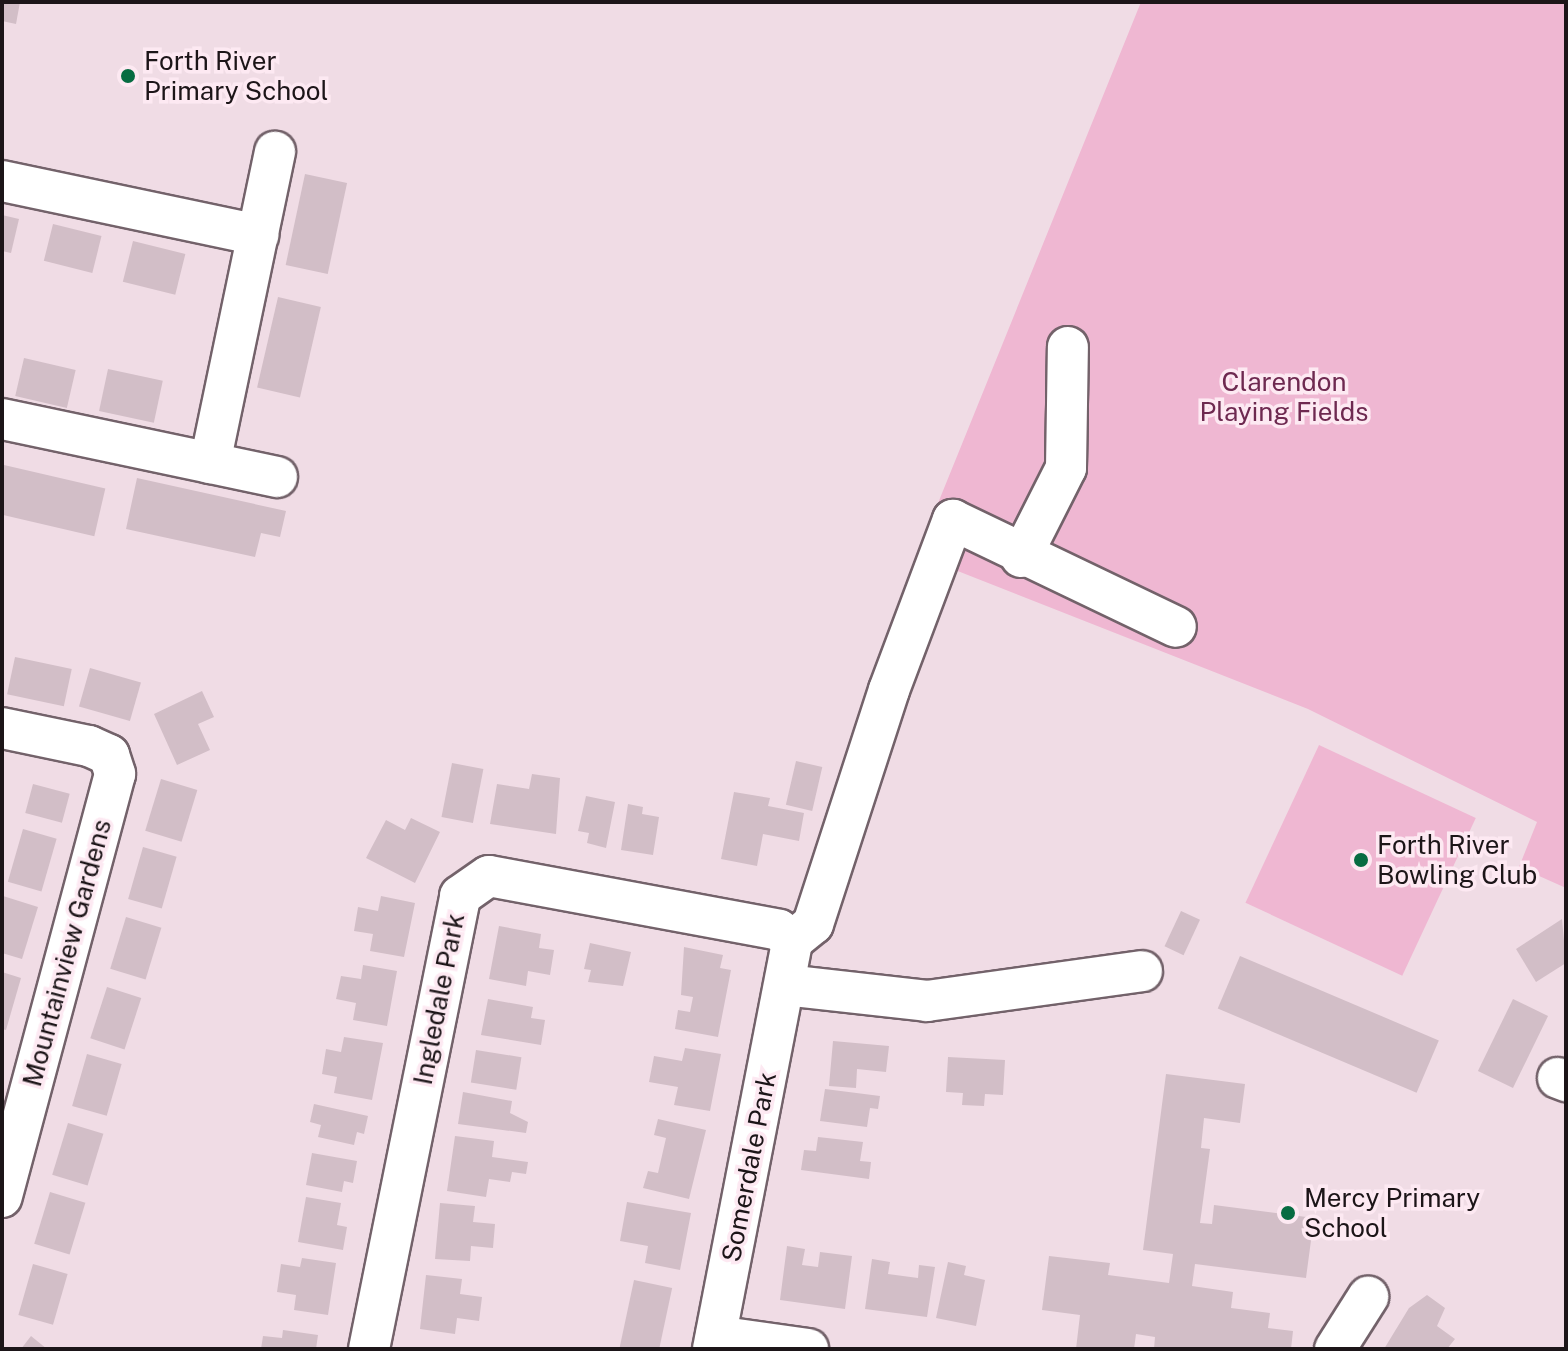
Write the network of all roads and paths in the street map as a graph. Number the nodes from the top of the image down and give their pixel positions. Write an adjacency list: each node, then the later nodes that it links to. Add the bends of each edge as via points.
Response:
1 (275, 152): 3 (street)
2 (2, 181): 3 (street)
3 (258, 235): 6 (street)
4 (1068, 347): 8 (street, via 1066,468)
5 (2, 419): 6 (street)
6 (210, 463): 7 (street)
7 (277, 477)
8 (1021, 557): 9 (street); 11 (street, via 953,520 889,690 813,924)
9 (1176, 627)
10 (2, 728): 14 (street, Mountainview Gardens, via 89,746 109,755 115,774)
11 (792, 941): 13 (street, Somerdale Park); 18 (street, Ingledale Park, via 779,930 489,876 460,896)
12 (1142, 971): 13 (street, via 927,1001)
13 (785, 985): 17 (street, Somerdale Park)
14 (18, 1067): 15 (street, Mountainview Gardens)
15 (2, 1197)
16 (1368, 1297): 20 (street)
17 (714, 1342): 19 (street)
18 (369, 1349)
19 (808, 1349)
20 (1335, 1349)

